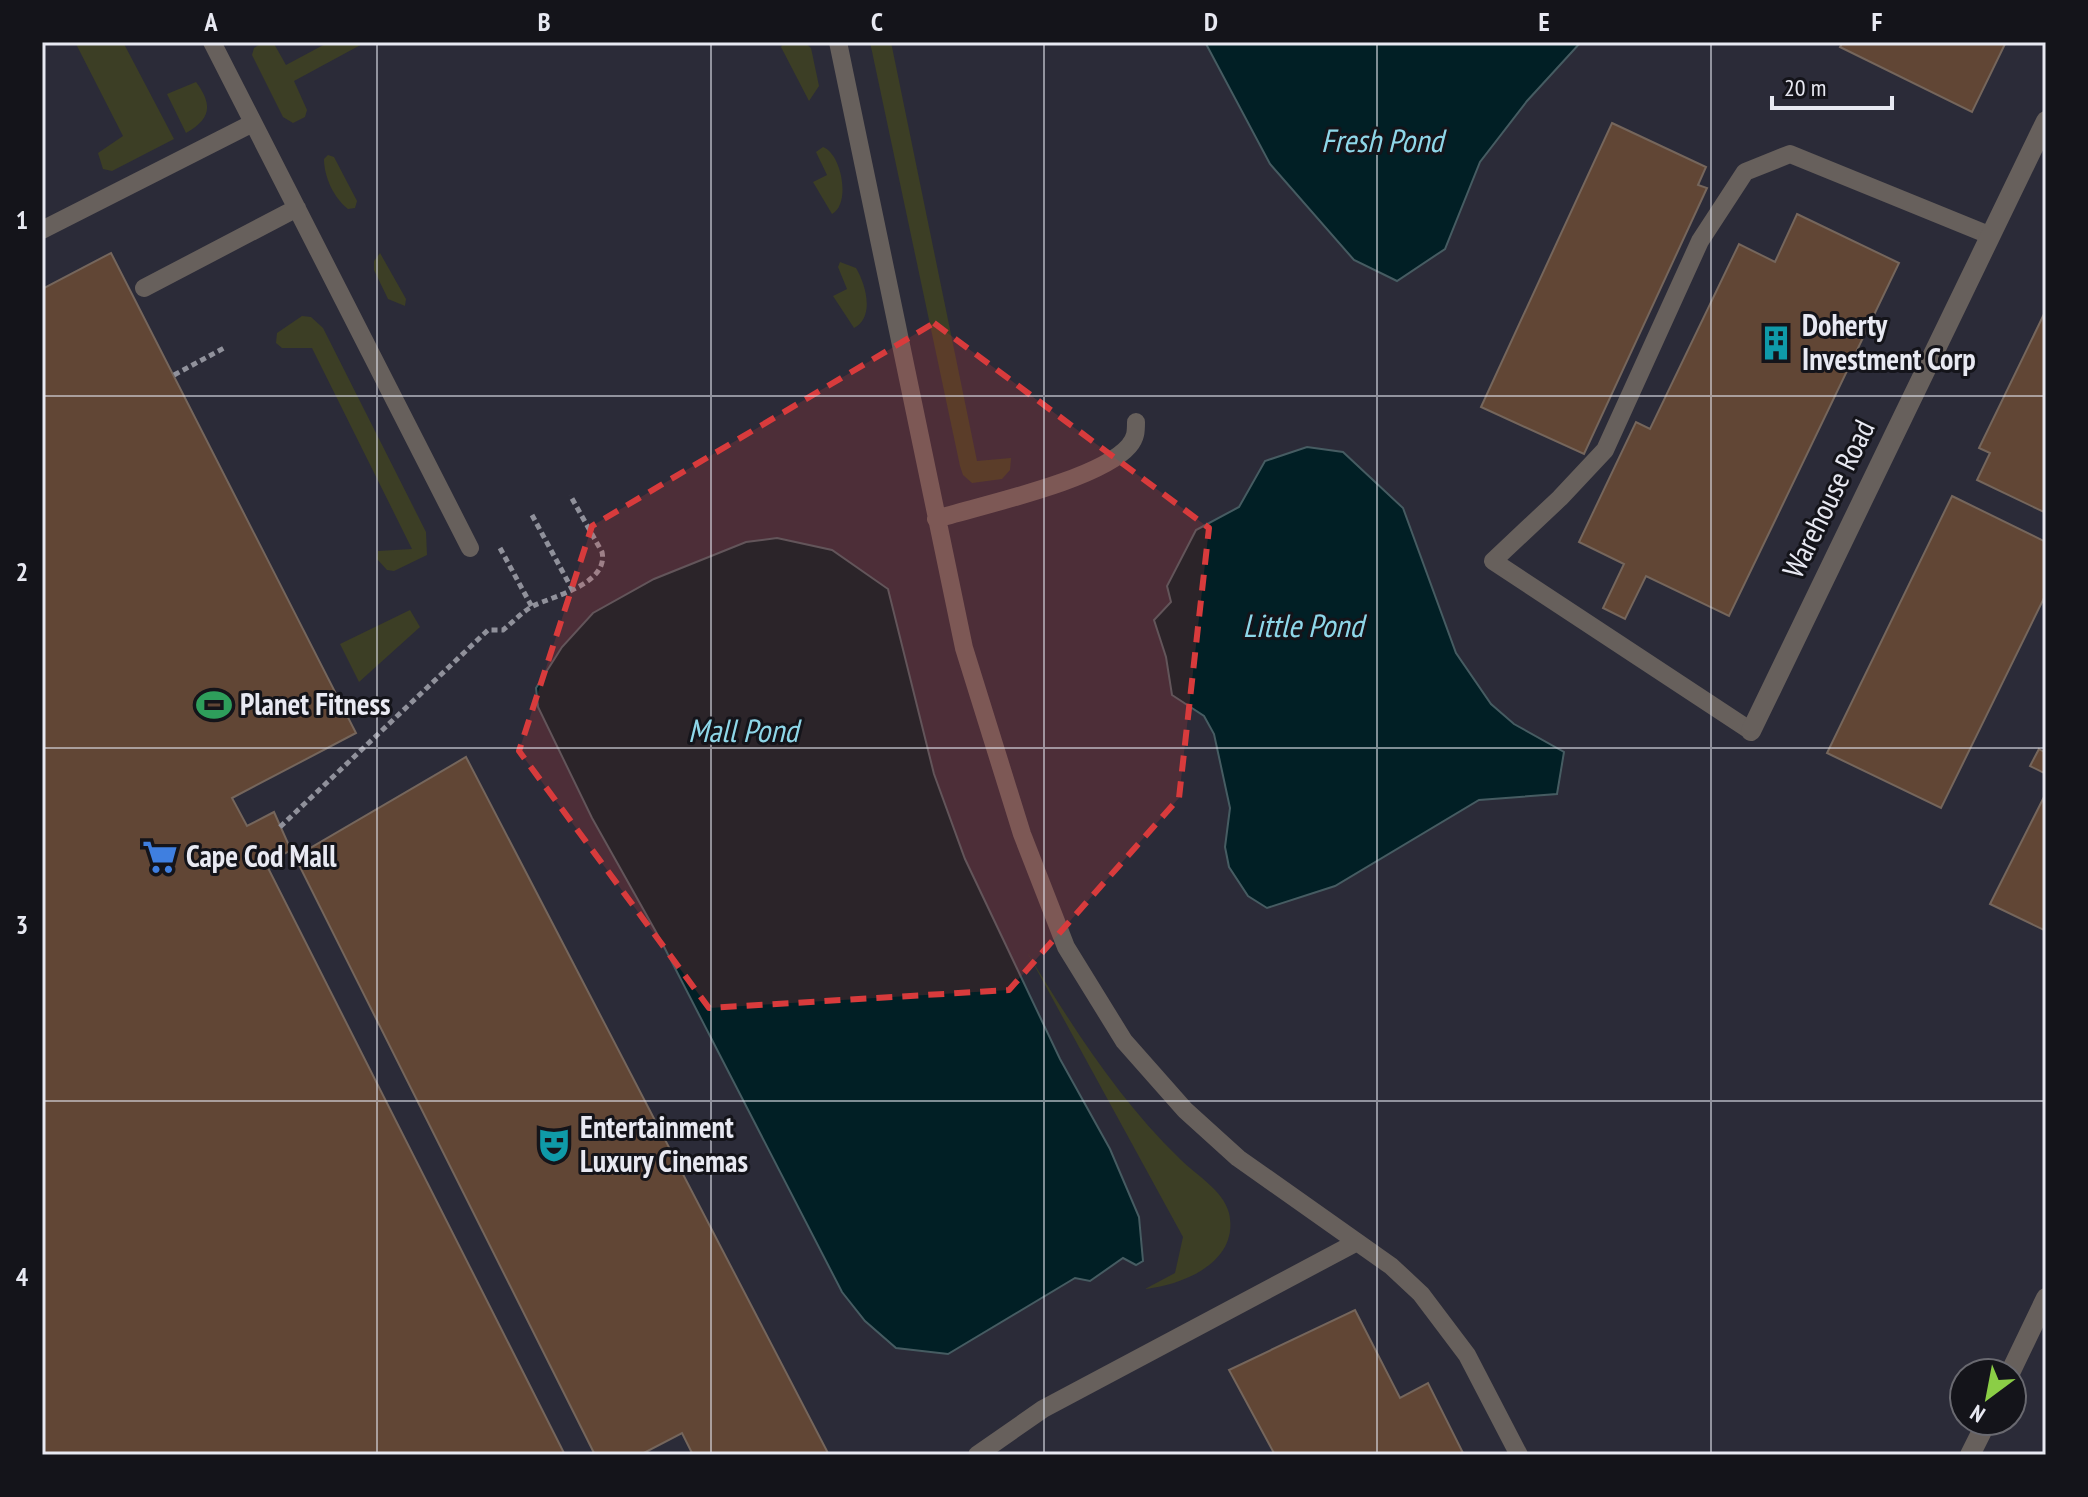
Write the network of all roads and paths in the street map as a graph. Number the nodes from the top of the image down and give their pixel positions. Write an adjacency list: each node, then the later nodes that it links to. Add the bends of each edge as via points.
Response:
1 (212, 42): 4 (lane)
2 (838, 42): 14 (lane)
3 (2046, 121): 7 (street, Warehouse Road)
4 (253, 123): 5 (lane); 6 (lane)
5 (297, 208): 8 (lane); 16 (lane)
6 (42, 230)
7 (1989, 235): 19 (street, Warehouse Road); 19 (lane, via 1790,154 1745,172 1700,241 1605,450 1493,561)
8 (144, 288)
9 (224, 348): 10 (path)
10 (174, 375)
11 (1136, 422): 14 (lane, via 1129,446 1110,461)
12 (570, 495): 17 (path, via 604,560)
13 (532, 515): 17 (path)
14 (936, 519): 21 (lane, via 964,648 1022,834 1066,947 1124,1041 1185,1110 1238,1158)
15 (493, 535): 18 (path)
16 (470, 548)
17 (573, 591): 18 (path)
18 (532, 607): 20 (path, via 503,630 488,630)
19 (1751, 731)
20 (280, 827)
21 (1357, 1242): 25 (lane, via 1043,1409); 26 (lane, via 1400,1275 1441,1320 1467,1355)
22 (2046, 1298): 23 (street)
23 (2018, 1357)
24 (1979, 1437): 27 (street)
25 (977, 1455)
26 (1519, 1455)
27 (1970, 1455)

